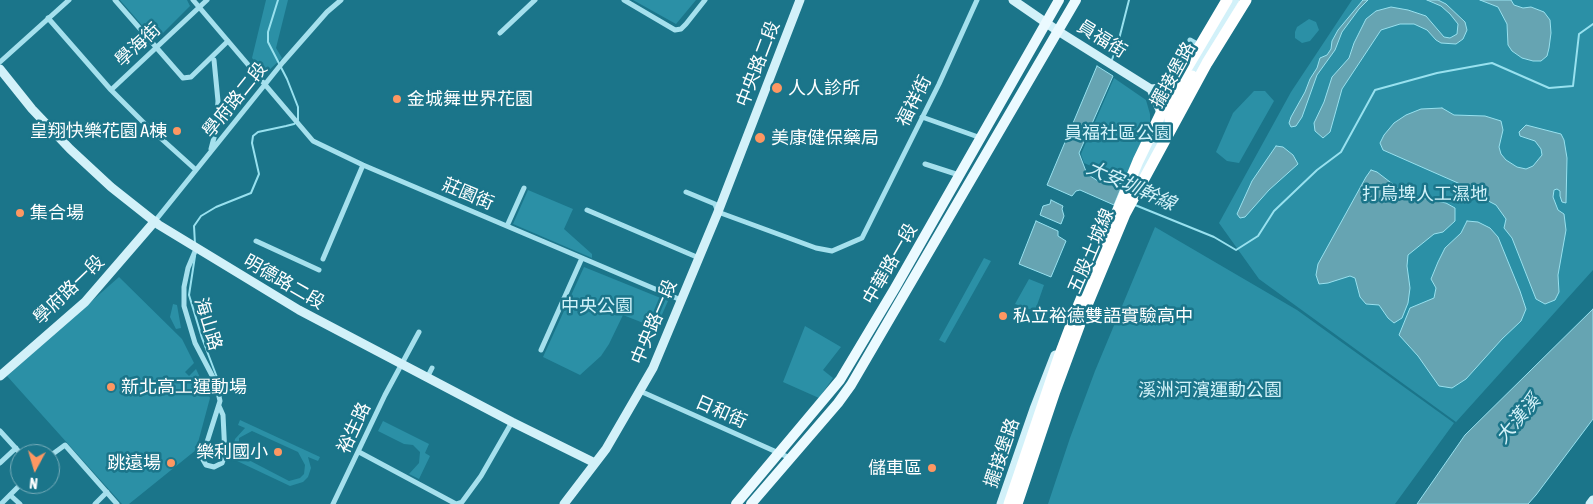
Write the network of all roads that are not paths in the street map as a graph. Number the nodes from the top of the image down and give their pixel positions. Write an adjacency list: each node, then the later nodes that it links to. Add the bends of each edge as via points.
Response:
1 (69, 0): 18 (street)
2 (115, 0): 24 (street)
3 (193, 0): 17 (street, 莊園街)
4 (207, 0): 17 (street, 學海街)
5 (341, 0): 30 (street, 學府路二段)
6 (535, 0): 21 (street)
7 (624, 0): 8 (street, via 675,30 681,29)
8 (705, 0)
9 (800, 0): 37 (street, 中央路二段)
10 (977, 0): 34 (street, 福祥街)
11 (1013, 0): 19 (street, 員福街)
12 (1059, 0): 19 (main road, 中華路一段)
13 (1076, 0): 20 (main road, 中華路一段)
14 (1227, 0): 39 (highway, 五股土城線, bridge, via 1165,105)
15 (1236, 0): 25 (street, 擺接堡路); 33 (highway)
16 (1246, 0): 42 (highway, 五股土城線)
17 (199, 7): 23 (street, 莊園街); 24 (street, 學海街)
18 (48, 18): 27 (street); 32 (street)
19 (1046, 23): 20 (street, 員福街); 36 (main road, 中華路一段)
20 (1058, 31): 31 (street, 員福街); 73 (main road, 中華路一段, via 851,385)
21 (500, 33)
22 (1190, 40): 25 (street)
23 (228, 41): 24 (street, via 187,79); 30 (street, 莊園街)
24 (155, 48): 32 (street, 學海街)
25 (1206, 49): 29 (street, 擺接堡路)
26 (214, 60): 38 (street, via 218,101)
27 (0, 62)
28 (0, 69): 49 (street, 明德路二段, via 70,149)
29 (1190, 74): 31 (street, via 1171,87); 33 (street, 擺接堡路)
30 (266, 84): 38 (street, 學府路二段); 41 (street, 莊園街, via 313,141)
31 (1151, 89): 33 (street, 員福街); 35 (street, via 1159,104)
32 (111, 90): 43 (street)
33 (1177, 102): 35 (street, 擺接堡路); 39 (highway, bridge); 42 (highway, via 1158,141)
34 (922, 117): 36 (street); 48 (street, 福祥街, via 862,238 832,251)
35 (1163, 126): 79 (street, 擺接堡路, via 1082,304)
36 (981, 138): 44 (main road, 中華路一段)
37 (746, 139): 48 (street, 中央路一段)
38 (211, 151): 43 (street, 學府路二段)
39 (1138, 161): 79 (highway, 五股土城線, bridge, via 1076,312)
40 (925, 164): 44 (street)
41 (363, 165): 50 (street, 莊園街); 55 (street)
42 (1151, 165): 88 (highway, 五股土城線, via 1125,214 1085,310)
43 (196, 170): 49 (street, 學府路二段)
44 (960, 176): 71 (main road, 中華路一段, via 840,380)
45 (524, 188): 50 (street)
46 (686, 192): 48 (street, via 715,204)
47 (587, 210): 54 (street)
48 (718, 212): 54 (street, 中央路一段)
49 (155, 222): 52 (street, 明德路二段); 62 (street, 學府路一段, via 85,302)
50 (507, 226): 53 (street, 莊園街)
51 (256, 241): 56 (street)
52 (196, 249): 60 (street, 明德路二段); 65 (street, 海山路, via 184,287 184,306 195,343 216,383)
53 (582, 258): 57 (street, 莊園街); 59 (street)
54 (698, 258): 57 (street, 中央路一段)
55 (323, 259)
56 (320, 270)
57 (681, 300): 64 (street, 中央路一段)
58 (419, 332): 60 (street, 裕生路)
59 (541, 350)
60 (401, 365): 63 (street, 明德路二段); 70 (street, 裕生路)
61 (432, 368): 63 (street)
62 (0, 376)
63 (427, 378): 66 (street, 明德路二段)
64 (640, 391): 71 (street, 日和街); 74 (street, 中央路一段)
65 (219, 406): 65 (street, 海山路, via 202,458 206,465 214,468 222,463 225,455 223,415)
66 (512, 422): 70 (street, via 481,476 462,502 456,504); 74 (street, 明德路二段)
67 (0, 431): 68 (street)
68 (12, 444)
69 (60, 448): 76 (street, via 65,444)
70 (359, 452): 84 (street, 裕生路)
71 (780, 453): 73 (street, 日和街); 86 (main road, 中華路一段)
72 (10, 454): 75 (street)
73 (790, 458): 87 (main road, 中華路一段)
74 (595, 463): 85 (street, 中央路一段)
75 (0, 464)
76 (107, 492): 82 (street); 83 (street)
77 (10, 495): 80 (street); 81 (street)
78 (1593, 500): 89 (street)
79 (1008, 503)
80 (1, 504)
81 (20, 504)
82 (95, 504)
83 (117, 504)
84 (333, 504)
85 (564, 504)
86 (736, 504)
87 (751, 504)
88 (1017, 504)
89 (1590, 504)

